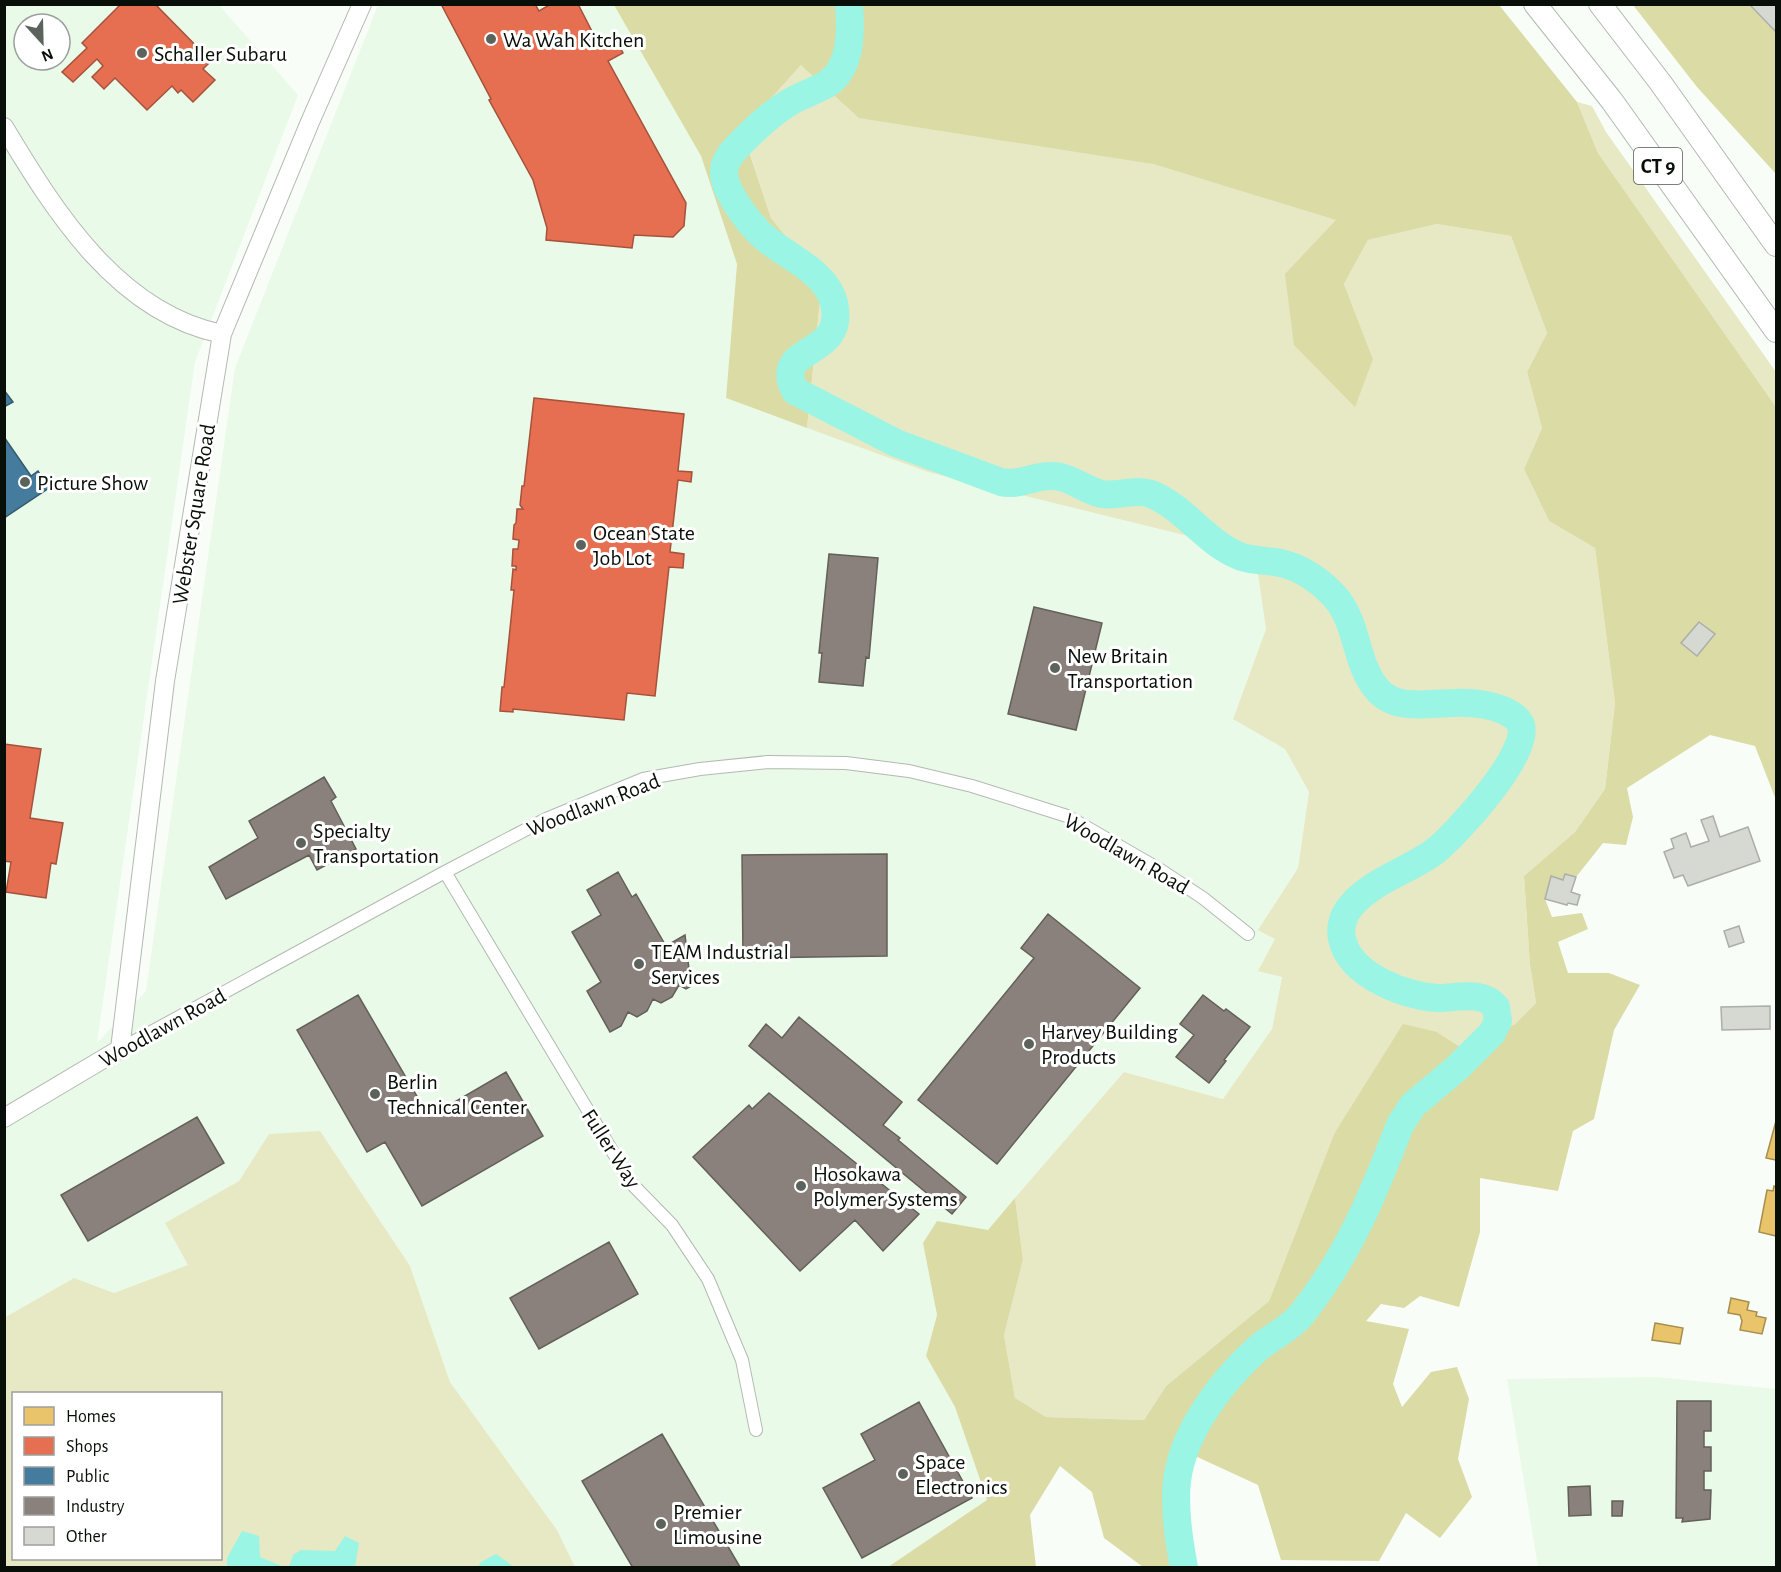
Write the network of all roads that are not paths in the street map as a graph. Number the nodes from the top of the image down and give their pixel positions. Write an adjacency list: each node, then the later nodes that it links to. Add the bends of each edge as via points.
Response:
1 (362, 4): 7 (street, Webster Square Road)
2 (1534, 4): 6 (highway, CT 9, via 1612,101)
3 (1600, 4): 5 (highway, CT 9)
4 (4, 128): 7 (street, via 58,212 107,267 171,316)
5 (1776, 245)
6 (1776, 331)
7 (222, 334): 10 (street, Webster Square Road, via 165,681)
8 (445, 872): 9 (street, Woodlawn Road, via 546,819 643,780 768,762 846,763 951,781 1067,816 1159,869); 10 (street, Woodlawn Road); 12 (street, Fuller Way, via 632,1184 672,1225 708,1280 742,1360)
9 (1248, 934)
10 (120, 1049): 11 (street, Woodlawn Road)
11 (4, 1118)
12 (756, 1430)

